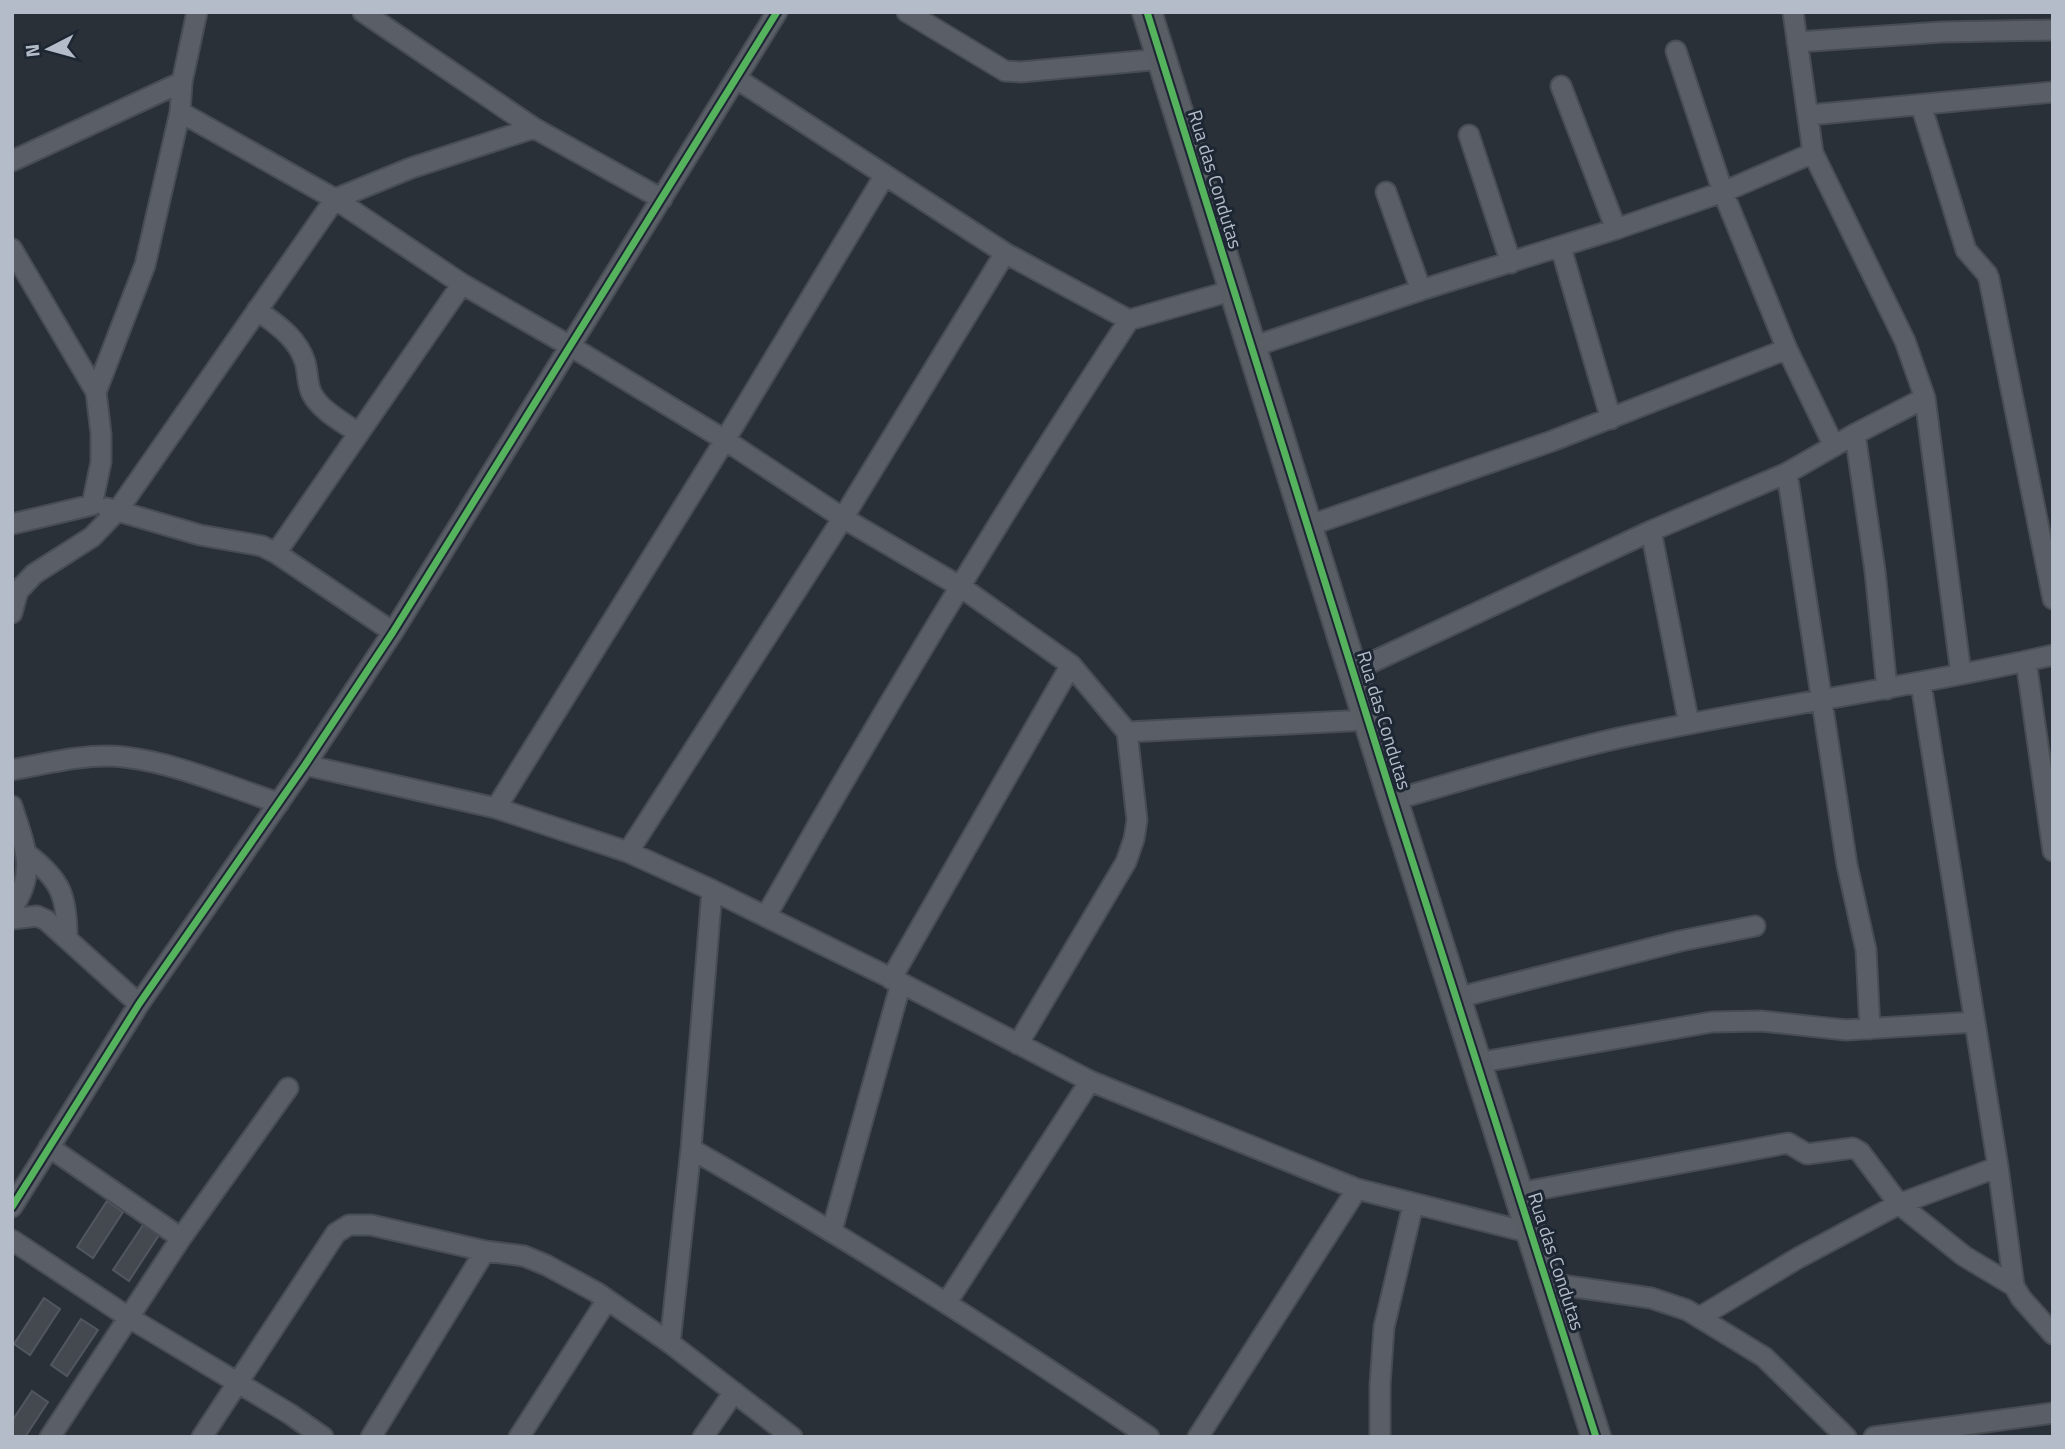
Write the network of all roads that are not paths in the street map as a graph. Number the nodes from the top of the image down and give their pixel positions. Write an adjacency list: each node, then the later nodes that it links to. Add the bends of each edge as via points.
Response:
1 (197, 12): 14 (street)
2 (363, 12): 20 (street)
3 (777, 12): 13 (street)
4 (907, 12): 12 (street, via 1005,71)
5 (1147, 12): 12 (street, Rua das Condutas)
6 (1793, 12): 10 (street)
7 (1938, 12): 9 (street)
8 (2053, 30): 9 (street)
9 (1942, 32): 10 (street)
10 (1797, 42): 19 (street)
11 (1676, 51): 26 (street)
12 (1162, 59): 35 (street, Rua das Condutas)
13 (737, 79): 24 (street); 28 (street)
14 (181, 82): 18 (street); 23 (street)
15 (1561, 86): 29 (street)
16 (2052, 98): 17 (street)
17 (1921, 105): 19 (street); 58 (street, via 1966,250 1989,279)
18 (180, 112): 27 (street); 42 (street, via 145,265)
19 (1809, 115): 22 (street)
20 (534, 128): 27 (street, via 411,168); 28 (street)
21 (1469, 135): 33 (street)
22 (1813, 153): 26 (street); 43 (street, via 1905,341)
23 (12, 161)
24 (885, 175): 32 (street); 47 (street)
25 (1386, 192): 36 (street)
26 (1723, 192): 29 (street); 41 (street)
27 (335, 199): 34 (street); 37 (street)
28 (662, 199): 39 (street)
29 (1616, 229): 30 (street)
30 (1561, 248): 33 (street); 44 (street)
31 (12, 249): 42 (street)
32 (1005, 253): 38 (street); 52 (street)
33 (1511, 263): 36 (street)
34 (462, 284): 39 (street); 45 (street)
35 (1234, 290): 38 (street); 40 (street, Rua das Condutas)
36 (1421, 290): 40 (street)
37 (257, 310): 45 (street, via 296,342 311,393); 51 (street)
38 (1129, 320): 57 (street)
39 (570, 346): 47 (street); 60 (street)
40 (1252, 347): 54 (street, Rua das Condutas)
41 (1787, 349): 44 (street); 48 (street)
42 (96, 392): 50 (street, via 101,462)
43 (1925, 398): 46 (street); 65 (street)
44 (1611, 419): 54 (street)
45 (358, 433): 56 (street)
46 (1855, 434): 48 (street); 67 (street)
47 (725, 440): 52 (street); 77 (street)
48 (1834, 446): 49 (street)
49 (1787, 473): 55 (street); 68 (street)
50 (92, 505): 51 (street); 53 (street)
51 (118, 510): 56 (street); 59 (street, via 92,537 34,574 18,591)
52 (843, 518): 57 (street); 79 (street)
53 (12, 524)
54 (1308, 526): 64 (street, Rua das Condutas)
55 (1651, 531): 64 (street); 70 (street)
56 (276, 553): 60 (street)
57 (961, 587): 63 (street); 83 (street)
58 (2053, 598)
59 (12, 612)
60 (393, 632): 72 (street)
61 (2053, 655): 62 (street)
62 (2026, 661): 65 (street); 78 (street)
63 (1071, 665): 71 (street); 87 (street)
64 (1353, 671): 69 (street, Rua das Condutas)
65 (1961, 674): 66 (street)
66 (1921, 684): 67 (street); 90 (street)
67 (1887, 689): 68 (street)
68 (1823, 700): 70 (street); 91 (street, via 1847,865 1866,950)
69 (1368, 720): 71 (street); 74 (street, Rua das Condutas)
70 (1689, 724): 74 (street, via 1589,745)
71 (1127, 732): 92 (street, via 1137,820 1126,862)
72 (305, 765): 75 (street); 77 (street)
73 (12, 770): 75 (street, via 122,757 160,764)
74 (1393, 800): 88 (street, Rua das Condutas)
75 (279, 803): 89 (street)
76 (12, 806): 80 (street)
77 (496, 808): 79 (street)
78 (2053, 851)
79 (628, 852): 81 (street)
80 (27, 854): 82 (street, via 25,888); 86 (street, via 44,867 63,894)
81 (712, 890): 83 (street); 97 (street)
82 (12, 908)
83 (766, 916): 87 (street)
84 (12, 919): 86 (street, via 37,916)
85 (1755, 926): 88 (street)
86 (67, 937): 89 (street)
87 (896, 981): 92 (street); 104 (street)
88 (1456, 998): 93 (street, Rua das Condutas)
89 (139, 1004): 96 (street)
90 (1975, 1022): 91 (street); 98 (street)
91 (1870, 1029): 93 (street, via 1712,1022)
92 (1018, 1044): 94 (street)
93 (1476, 1063): 100 (street, Rua das Condutas)
94 (1090, 1082): 99 (street); 112 (street)
95 (288, 1088): 106 (street)
96 (49, 1147): 103 (street); 106 (street)
97 (691, 1149): 104 (street); 116 (street)
98 (1998, 1167): 101 (street); 110 (street)
99 (1357, 1189): 102 (street); 128 (street)
100 (1519, 1194): 101 (street, via 1788,1143 1807,1154 1857,1150); 105 (street, Rua das Condutas)
101 (1899, 1204): 110 (street, via 1965,1256); 114 (street)
102 (1413, 1205): 105 (street); 129 (street, via 1384,1327)
103 (12, 1208)
104 (832, 1230): 112 (street)
105 (1531, 1233): 109 (street, Rua das Condutas)
106 (181, 1238): 113 (street)
107 (12, 1240): 113 (street)
108 (485, 1251): 111 (street, via 524,1256); 117 (street, via 371,1225 349,1226 336,1233); 123 (street)
109 (1547, 1283): 114 (street, via 1651,1298); 130 (street, Rua das Condutas)
110 (2014, 1286): 115 (street)
111 (607, 1300): 116 (street); 124 (street)
112 (947, 1302): 127 (street)
113 (128, 1317): 117 (street); 120 (street)
114 (1700, 1317): 131 (street, via 1764,1357)
115 (2053, 1334)
116 (670, 1343): 118 (street)
117 (238, 1382): 121 (street); 122 (street)
118 (734, 1392): 125 (street); 126 (street)
119 (2053, 1413): 132 (street)
120 (50, 1437)
121 (202, 1437)
122 (323, 1437)
123 (372, 1437)
124 (519, 1437)
125 (703, 1437)
126 (792, 1437)
127 (1149, 1437)
128 (1198, 1437)
129 (1380, 1437)
130 (1596, 1437)
131 (1846, 1437)
132 (1874, 1437)

